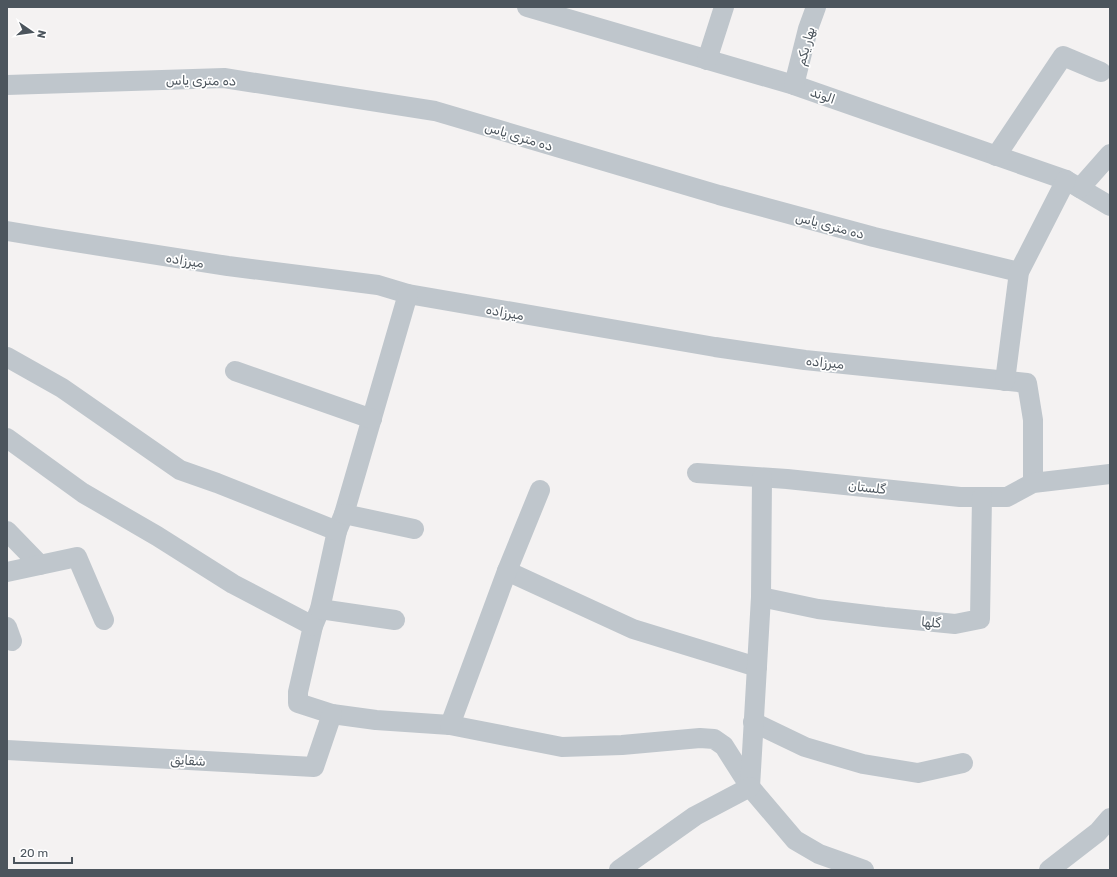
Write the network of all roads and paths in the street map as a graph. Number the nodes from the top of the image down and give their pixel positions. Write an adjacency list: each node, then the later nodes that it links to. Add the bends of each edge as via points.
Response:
1 (527, 7): 4 (street, الوند)
2 (724, 7): 4 (street)
3 (816, 7): 7 (street, بهار یکم)
4 (707, 60): 7 (street, الوند)
5 (1101, 72): 9 (street, via 1063,56)
6 (7, 85): 13 (street, ده متری یاس, via 224,78 435,111 718,195 874,237)
7 (794, 85): 9 (street, الوند)
8 (1110, 154): 10 (street)
9 (996, 156): 10 (street, الوند)
10 (1073, 184): 11 (street, الوند); 13 (street)
11 (1110, 206)
12 (7, 231): 14 (street, میرزاده, via 228,266 378,286)
13 (1019, 272): 17 (street)
14 (408, 294): 17 (street, میرزاده, via 805,360); 18 (street)
15 (7, 357): 26 (street, via 62,388 180,470)
16 (235, 371): 18 (street)
17 (1005, 381): 23 (street, میرزاده, via 1027,383 1033,420)
18 (372, 419): 26 (street)
19 (7, 438): 33 (street, via 83,493 234,584)
20 (697, 473): 22 (street, گلستان)
21 (1110, 474): 23 (street)
22 (762, 478): 25 (street, گلستان); 32 (street)
23 (1033, 483): 25 (street, گلستان, via 1007,497)
24 (540, 490): 30 (street)
25 (982, 497): 32 (street, گلها, via 980,619 955,624 884,617 818,609)
26 (340, 523): 27 (street); 33 (street)
27 (414, 529)
28 (7, 531): 29 (street)
29 (40, 564): 31 (street); 34 (street, via 77,557)
30 (507, 571): 36 (street, via 633,629); 39 (street)
31 (7, 572)
32 (761, 597): 36 (street)
33 (317, 617): 35 (street); 37 (street, via 298,692 298,703)
34 (104, 620)
35 (395, 620)
36 (757, 667): 38 (street)
37 (332, 714): 39 (street); 40 (street, شقایق, via 314,766)
38 (753, 722): 41 (street, via 805,747 863,764 918,773); 42 (street)
39 (450, 725): 42 (street, via 562,747 714,739 724,746)
40 (7, 750)
41 (964, 763)
42 (750, 787): 44 (street, via 695,816); 45 (street, via 796,840 819,854)
43 (1110, 818): 46 (street, via 1098,832)
44 (619, 870)
45 (864, 870)
46 (1049, 870)

